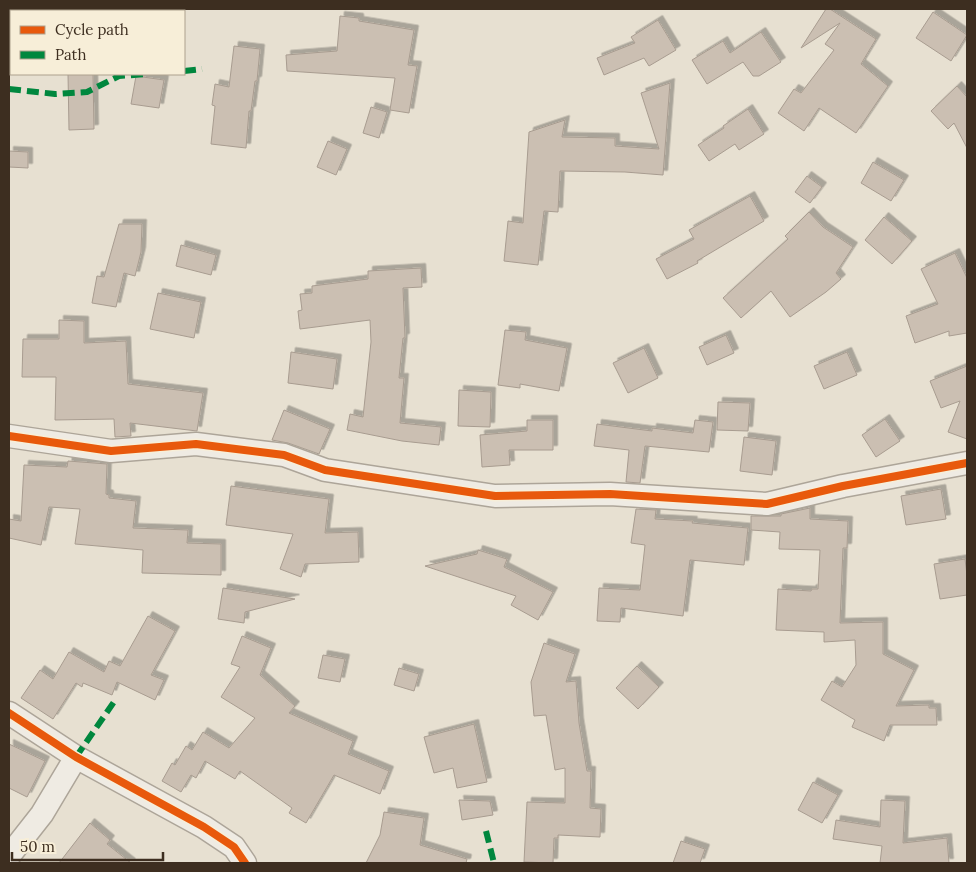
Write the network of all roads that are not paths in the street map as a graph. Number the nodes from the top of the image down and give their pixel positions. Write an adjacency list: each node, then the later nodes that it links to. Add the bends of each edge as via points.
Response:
1 (9, 436): 2 (street, via 111,451 196,444 284,456 325,470 496,496 610,494 767,504)
2 (967, 462)
3 (9, 713): 4 (street)
4 (76, 756): 5 (street, via 42,814); 6 (street, via 204,827 234,847)
5 (9, 856)
6 (244, 863)

